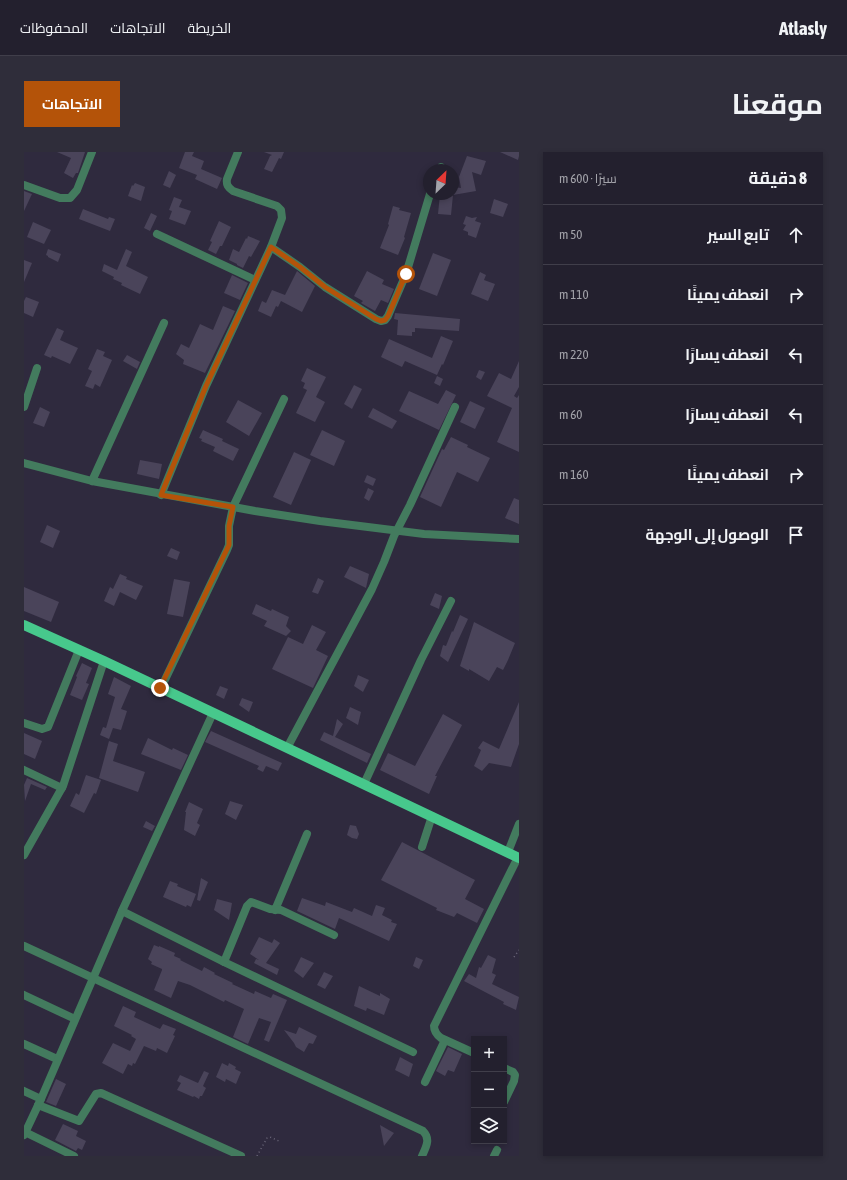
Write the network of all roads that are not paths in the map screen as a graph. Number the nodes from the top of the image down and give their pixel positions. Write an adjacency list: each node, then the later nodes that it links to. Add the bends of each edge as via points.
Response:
1 (92, 152): 3 (street, via 77,190 70,198 60,198)
2 (238, 152): 6 (street, via 226,184 233,191 277,206 281,210 282,218)
3 (24, 185)
4 (428, 200): 6 (street, via 406,274 385,320 376,319 356,308)
5 (157, 234): 7 (street)
6 (271, 247): 7 (street)
7 (256, 280): 15 (street, via 206,386)
8 (164, 323): 14 (street)
9 (37, 368): 11 (street)
10 (284, 400): 16 (street)
11 (24, 407)
12 (455, 407): 17 (street)
13 (24, 463): 14 (street)
14 (92, 481): 15 (street)
15 (161, 495): 16 (street)
16 (233, 507): 17 (street); 23 (street, via 229,545)
17 (397, 530): 18 (street, via 424,534); 26 (street, via 372,589)
18 (519, 539)
19 (451, 601): 28 (street)
20 (24, 625): 21 (main road)
21 (79, 650): 22 (main road); 25 (street, via 48,727 42,729)
22 (104, 661): 23 (main road); 29 (street)
23 (160, 688): 24 (main road)
24 (213, 713): 26 (main road); 38 (street)
25 (24, 724)
26 (287, 748): 28 (main road)
27 (24, 770): 29 (street)
28 (364, 784): 30 (main road)
29 (62, 788): 35 (street)
30 (432, 816): 33 (street); 34 (main road)
31 (519, 824): 34 (street)
32 (307, 834): 37 (street)
33 (422, 847)
34 (508, 852): 36 (main road)
35 (24, 855)
36 (518, 857): 45 (street, via 435,1023 434,1029)
37 (275, 910): 39 (street); 41 (street, via 253,902 248,904)
38 (122, 911): 41 (street); 42 (street)
39 (334, 935)
40 (24, 946): 42 (street)
41 (224, 962): 47 (street)
42 (94, 978): 44 (street); 58 (street, via 423,1132 428,1142)
43 (24, 995): 44 (street)
44 (75, 1019): 49 (street)
45 (444, 1040): 48 (street); 51 (street)
46 (24, 1044): 49 (street)
47 (413, 1052)
48 (471, 1052)
49 (57, 1059): 54 (street)
50 (507, 1069): 53 (street, via 515,1075)
51 (425, 1082)
52 (24, 1092): 54 (street)
53 (507, 1096)
54 (40, 1102): 55 (street); 57 (street, via 79,1121 96,1094 101,1093)
55 (25, 1134): 56 (street)
56 (74, 1156)
57 (241, 1156)
58 (422, 1156)

